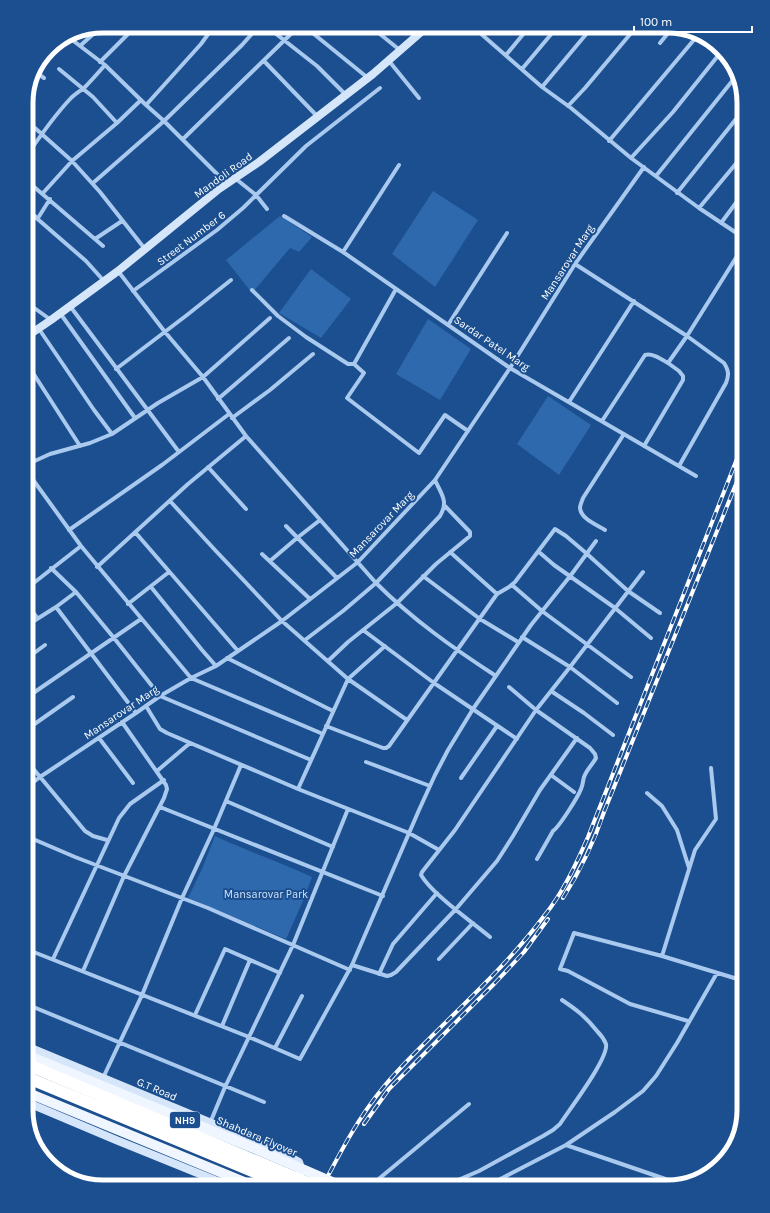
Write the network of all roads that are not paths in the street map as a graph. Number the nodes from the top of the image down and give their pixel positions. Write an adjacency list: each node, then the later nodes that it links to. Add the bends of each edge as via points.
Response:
1 (129, 33): 26 (street)
2 (209, 33): 40 (street)
3 (253, 33): 44 (street)
4 (276, 33): 18 (street)
5 (292, 33): 18 (street)
6 (313, 33): 32 (street)
7 (379, 33): 21 (street)
8 (421, 33): 21 (main road, Mandoli Road)
9 (481, 33): 22 (street)
10 (524, 33): 22 (street)
11 (552, 33): 29 (street)
12 (587, 33): 34 (street)
13 (631, 33): 41 (street)
14 (668, 33): 19 (street)
15 (93, 34): 20 (street)
16 (695, 39): 49 (street)
17 (72, 40): 20 (street)
18 (285, 40): 24 (street); 37 (street, via 317,66)
19 (660, 43)
20 (80, 46): 26 (street)
21 (401, 51): 25 (main road, Mandoli Road)
22 (506, 55): 29 (street)
23 (718, 55): 51 (street, via 673,112)
24 (264, 60): 42 (street); 48 (street)
25 (389, 61): 32 (main road, Mandoli Road); 38 (street)
26 (100, 62): 27 (street)
27 (105, 65): 35 (street); 39 (street)
28 (59, 68): 35 (street)
29 (522, 69): 34 (street)
30 (39, 74): 31 (street)
31 (44, 78)
32 (368, 78): 37 (main road, Mandoli Road)
33 (733, 81): 56 (street)
34 (542, 87): 41 (street)
35 (84, 88): 45 (street); 47 (street, via 73,96)
36 (380, 88): 63 (street, Street Number 6, via 306,146)
37 (345, 94): 42 (main road, Mandoli Road)
38 (419, 98)
39 (140, 100): 40 (street); 45 (street)
40 (146, 106): 44 (street)
41 (568, 106): 49 (street)
42 (317, 116): 57 (main road, Mandoli Road)
43 (737, 118): 62 (street)
44 (164, 120): 48 (street); 58 (street)
45 (117, 123): 52 (street)
46 (33, 127): 47 (street)
47 (41, 134): 50 (street); 52 (street)
48 (183, 140): 59 (street)
49 (609, 141): 51 (street)
50 (33, 146)
51 (631, 158): 55 (street)
52 (72, 161): 58 (street); 61 (street)
53 (737, 162): 66 (street)
54 (399, 165): 79 (street)
55 (644, 167): 56 (street); 81 (street, Mansarovar Marg)
56 (656, 176): 62 (street)
57 (236, 179): 59 (main road, Mandoli Road); 63 (street)
58 (93, 183): 72 (street)
59 (227, 184): 78 (main road, Mandoli Road)
60 (33, 185): 61 (street)
61 (43, 193): 64 (street)
62 (677, 193): 66 (street)
63 (256, 195): 67 (street); 87 (street, Street Number 6, via 217,230)
64 (50, 200): 70 (street); 76 (street)
65 (737, 201): 73 (street)
66 (699, 208): 73 (street)
67 (267, 209)
68 (33, 215): 70 (street)
69 (284, 216): 79 (street, Sardar Patel Marg)
70 (36, 217): 71 (street); 84 (street, via 86,260)
71 (33, 220)
72 (122, 221): 76 (street); 78 (street)
73 (721, 222): 75 (street)
74 (507, 233): 94 (street)
75 (737, 233)
76 (94, 239): 77 (street)
77 (103, 246)
78 (145, 249): 82 (main road, Mandoli Road)
79 (343, 252): 85 (street, Sardar Patel Marg)
80 (737, 256): 98 (street)
81 (576, 264): 88 (street); 103 (street, Mansarovar Marg)
82 (118, 272): 84 (main road, Mandoli Road); 87 (street)
83 (231, 280): 96 (street)
84 (104, 281): 89 (main road, Mandoli Road)
85 (396, 289): 94 (street, Sardar Patel Marg); 102 (street)
86 (252, 290): 102 (street, via 278,316 306,337 348,364)
87 (133, 291): 96 (street)
88 (634, 302): 98 (street); 108 (street)
89 (70, 306): 91 (main road, Mandoli Road); 104 (street)
90 (33, 307): 93 (street)
91 (60, 313): 93 (main road, Mandoli Road); 111 (street)
92 (270, 318): 106 (street)
93 (51, 320): 95 (main road, Mandoli Road)
94 (448, 325): 103 (street, Sardar Patel Marg)
95 (39, 329): 97 (main road, Mandoli Road); 115 (street)
96 (164, 332): 104 (street); 106 (street)
97 (33, 333)
98 (687, 336): 101 (street); 122 (street, via 724,363 729,376)
99 (289, 338): 107 (street)
100 (312, 354): 112 (street)
101 (668, 363): 113 (street, via 649,354 645,355); 119 (street, via 679,371 683,380)
102 (354, 364): 114 (street, via 364,373 347,398 419,453 445,415)
103 (510, 368): 108 (street, Sardar Patel Marg); 114 (street, Mansarovar Marg)
104 (116, 369): 109 (street)
105 (33, 373): 118 (street)
106 (203, 376): 107 (street); 109 (street)
107 (218, 399): 110 (street)
108 (569, 402): 113 (street, Sardar Patel Marg)
109 (148, 410): 111 (street); 120 (street)
110 (229, 414): 112 (street); 120 (street)
111 (135, 418): 115 (street)
112 (232, 418): 117 (street)
113 (602, 421): 116 (street, Sardar Patel Marg)
114 (468, 431): 126 (street, Mansarovar Marg)
115 (112, 434): 118 (street)
116 (624, 434): 119 (street, Sardar Patel Marg); 133 (street, via 583,498 580,508 587,519)
117 (246, 436): 123 (street); 130 (street)
118 (80, 446): 121 (street)
119 (644, 446): 122 (street, Sardar Patel Marg)
120 (179, 452): 132 (street)
121 (33, 462)
122 (679, 466): 124 (street, Sardar Patel Marg)
123 (208, 467): 127 (street); 129 (street)
124 (696, 476)
125 (33, 480): 132 (street)
126 (435, 480): 128 (street); 143 (street, Mansarovar Marg)
127 (170, 500): 134 (street); 170 (street)
128 (445, 506): 138 (street, via 470,534); 152 (street, via 440,516)
129 (246, 509)
130 (320, 520): 135 (street); 143 (street)
131 (286, 526): 135 (street)
132 (69, 530): 137 (street)
133 (605, 530)
134 (136, 532): 144 (street); 146 (street)
135 (297, 538): 142 (street); 150 (street)
136 (596, 541): 140 (street)
137 (81, 546): 144 (street); 145 (street)
138 (450, 552): 149 (street); 157 (street)
139 (540, 552): 140 (street, via 556,529); 148 (street, via 554,565); 153 (street)
140 (586, 553): 148 (street); 155 (street)
141 (262, 554): 142 (street)
142 (270, 561): 158 (street)
143 (358, 562): 150 (street, Mansarovar Marg); 152 (street)
144 (97, 567): 160 (street)
145 (51, 568): 151 (street); 156 (street)
146 (169, 572): 154 (street); 180 (street)
147 (643, 572): 155 (street)
148 (571, 575): 162 (street); 163 (street)
149 (424, 576): 159 (street); 168 (street)
150 (337, 578): 158 (street, Mansarovar Marg)
151 (33, 582)
152 (376, 583): 159 (street); 175 (street)
153 (512, 585): 157 (street); 163 (street)
154 (151, 587): 160 (street); 186 (street)
155 (628, 591): 162 (street); 165 (street)
156 (76, 592): 161 (street); 173 (street)
157 (497, 594): 168 (street)
158 (310, 599): 170 (street, Mansarovar Marg)
159 (397, 603): 171 (street); 181 (street)
160 (128, 604): 167 (street)
161 (56, 607): 166 (street); 183 (street)
162 (616, 608): 174 (street); 177 (street)
163 (542, 611): 172 (street); 177 (street)
164 (33, 612): 166 (street)
165 (660, 613)
166 (37, 618): 169 (street)
167 (141, 619): 173 (street); 190 (street)
168 (480, 619): 176 (street); 181 (street)
169 (33, 621)
170 (282, 621): 175 (street); 180 (street, Mansarovar Marg)
171 (363, 630): 179 (street); 185 (street)
172 (522, 637): 176 (street); 187 (street)
173 (114, 638): 183 (street); 196 (street)
174 (651, 638)
175 (305, 640): 185 (street)
176 (518, 642): 188 (street)
177 (588, 644): 187 (street); 189 (street)
178 (45, 645): 182 (street)
179 (385, 646): 191 (street); 192 (street)
180 (238, 651): 184 (street, Mansarovar Marg)
181 (458, 651): 188 (street); 192 (street)
182 (33, 654)
183 (90, 654): 195 (street); 203 (street)
184 (227, 658): 186 (street, Mansarovar Marg); 202 (street)
185 (328, 661): 191 (street)
186 (216, 666): 190 (street, Mansarovar Marg)
187 (570, 667): 194 (street); 198 (street)
188 (496, 676): 200 (street)
189 (631, 677)
190 (191, 678): 196 (street, Mansarovar Marg); 209 (street)
191 (348, 679): 202 (street); 204 (street)
192 (434, 682): 200 (street); 204 (street)
193 (509, 687): 201 (street)
194 (551, 691): 201 (street); 210 (street)
195 (33, 693)
196 (160, 696): 199 (street, Mansarovar Marg); 215 (street)
197 (73, 697): 206 (street)
198 (617, 703)
199 (146, 706): 203 (street, Mansarovar Marg); 214 (street, via 160,729)
200 (473, 710): 208 (street); 227 (street, via 448,750)
201 (536, 710): 212 (street); 213 (street)
202 (333, 711): 207 (street)
203 (136, 713): 205 (street, Mansarovar Marg)
204 (407, 720): 207 (street, via 386,748)
205 (122, 722): 211 (street, Mansarovar Marg); 220 (street)
206 (33, 725)
207 (326, 726): 209 (street)
208 (497, 726): 213 (street); 223 (street)
209 (323, 734): 215 (street)
210 (612, 735)
211 (99, 738): 222 (street, Mansarovar Marg); 226 (street)
212 (576, 738): 221 (street); 240 (street, via 590,748 596,758 584,777 574,803)
213 (517, 739): 239 (street)
214 (190, 743): 217 (street); 220 (street)
215 (311, 760): 228 (street)
216 (366, 762): 227 (street)
217 (241, 765): 228 (street); 231 (street)
218 (33, 768): 222 (street)
219 (711, 768): 242 (street, via 716,819 695,850)
220 (157, 771): 224 (street)
221 (551, 774): 229 (street); 248 (street, via 496,861)
222 (40, 777): 225 (street, Mansarovar Marg); 237 (street, via 85,831)
223 (461, 778)
224 (164, 780): 232 (street, via 167,789); 237 (street, via 124,810)
225 (33, 782)
226 (132, 783)
227 (430, 786): 235 (street)
228 (298, 789): 233 (street)
229 (574, 792)
230 (647, 793): 242 (street, via 662,806 677,830)
231 (226, 801): 234 (street); 238 (street)
232 (160, 807): 234 (street); 244 (street)
233 (348, 809): 235 (street); 238 (street)
234 (214, 829): 243 (street); 247 (street)
235 (409, 833): 239 (street); 246 (street)
236 (33, 839): 241 (street)
237 (107, 840): 241 (street)
238 (334, 848): 243 (street)
239 (439, 850): 245 (street, via 421,874)
240 (537, 859)
241 (96, 865): 244 (street); 254 (street)
242 (689, 869): 253 (street)
243 (323, 872): 246 (street); 251 (street)
244 (124, 876): 247 (street); 258 (street)
245 (437, 893): 248 (street); 261 (street, via 393,944)
246 (382, 896): 257 (street)
247 (182, 898): 251 (street); 263 (street)
248 (456, 909): 249 (street); 261 (street, via 396,972 392,975)
249 (472, 923): 250 (street); 255 (street)
250 (490, 937)
251 (293, 945): 257 (street); 259 (street)
252 (33, 952): 254 (street)
253 (662, 956): 260 (street); 268 (street, via 574,933 560,969 630,1004)
254 (54, 959): 258 (street)
255 (439, 959)
256 (250, 960): 259 (street); 267 (street, via 225,949); 269 (street)
257 (351, 968): 261 (street); 272 (street, via 300,1059)
258 (84, 971): 263 (street)
259 (280, 973): 270 (street)
260 (717, 973): 262 (street); 268 (street)
261 (379, 974)
262 (737, 979)
263 (142, 995): 267 (street); 271 (street)
264 (302, 996): 272 (street)
265 (562, 1000): 292 (street, via 579,1010 606,1044 606,1050 594,1073 560,1124 553,1130)
266 (33, 1007): 271 (street)
267 (195, 1015): 269 (street)
268 (688, 1021): 284 (street, via 656,1076 643,1091)
269 (222, 1026): 270 (street)
270 (250, 1037): 272 (street); 278 (street)
271 (120, 1043): 276 (street); 278 (street)
272 (276, 1048)
273 (33, 1049): 276 (main road, G.T Road)
274 (33, 1057): 290 (main road, Shahdara Flyover / NH9, bridge)
275 (33, 1067): 289 (highway, bridge)
276 (103, 1078): 283 (main road, G.T Road)
277 (33, 1079): 287 (highway)
278 (225, 1087): 280 (street); 283 (street)
279 (33, 1095): 286 (main road)
280 (264, 1102)
281 (469, 1104): 291 (street)
282 (33, 1105): 285 (main road)
283 (210, 1123): 288 (main road, G.T Road, via 299,1162 301,1168)
284 (566, 1145): 293 (street); 294 (street)
285 (215, 1180)
286 (239, 1180)
287 (276, 1180)
288 (296, 1180)
289 (300, 1180)
290 (328, 1180)
291 (377, 1180)
292 (458, 1180)
293 (498, 1180)
294 (668, 1180)

